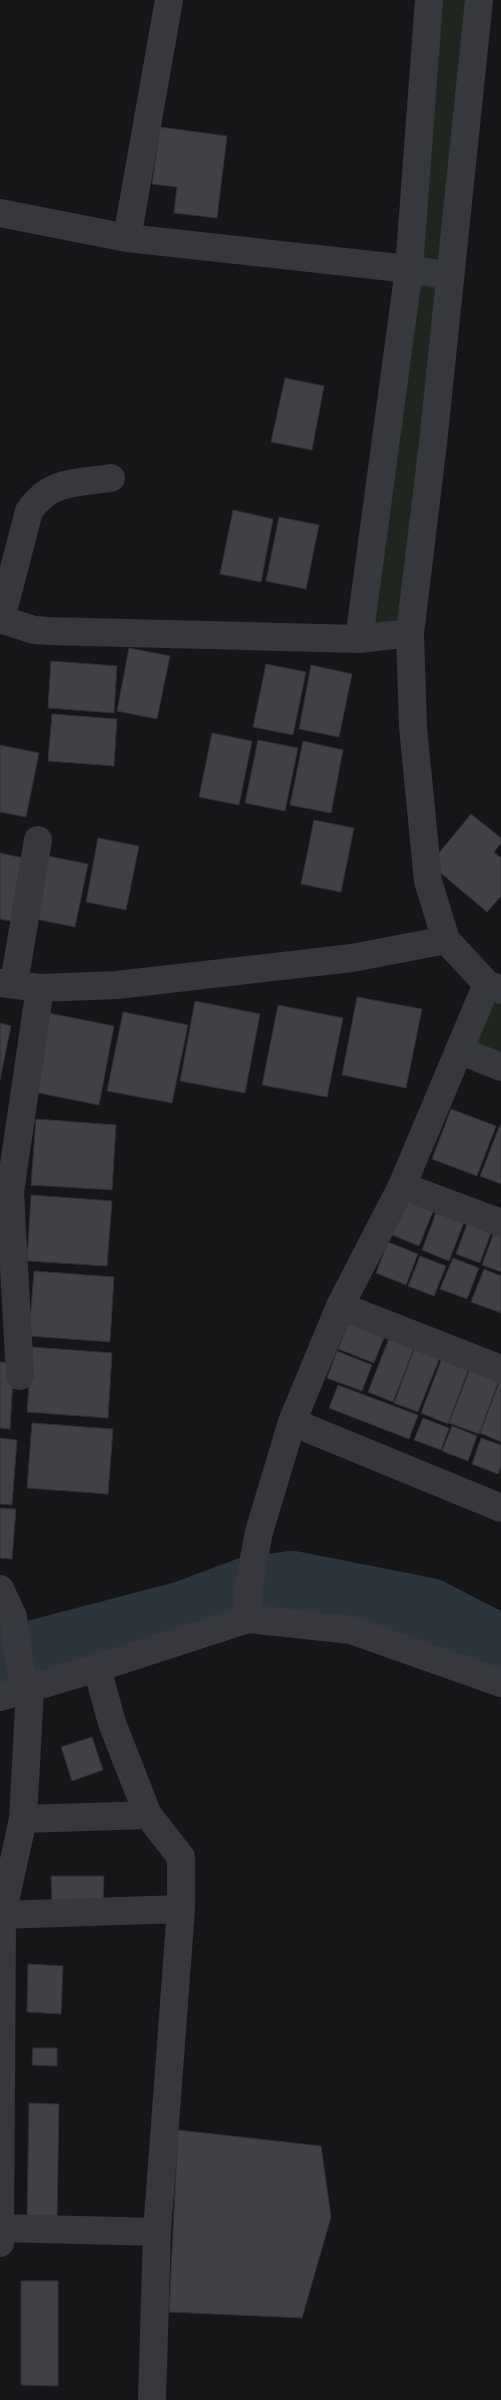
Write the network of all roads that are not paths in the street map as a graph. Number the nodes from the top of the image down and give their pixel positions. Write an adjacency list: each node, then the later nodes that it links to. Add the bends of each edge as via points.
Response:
1 (169, 0): 5 (street)
2 (430, 0): 6 (street)
3 (479, 0): 7 (street)
4 (0, 213): 5 (street)
5 (127, 238): 6 (street)
6 (409, 269): 7 (street); 11 (street)
7 (450, 276): 10 (street)
8 (111, 478): 9 (street, via 54,488 36,500 29,511)
9 (0, 619): 11 (street, via 48,631)
10 (410, 632): 11 (street); 13 (street, via 413,728 428,881)
11 (359, 639)
12 (38, 840): 14 (street)
13 (446, 940): 15 (street); 16 (street, via 352,958 117,985)
14 (7, 983): 16 (street)
15 (494, 987): 17 (street)
16 (40, 988): 23 (street, via 10,1192)
17 (458, 1050): 18 (street); 19 (street)
18 (501, 1067)
19 (402, 1186): 20 (street); 21 (street)
20 (501, 1224)
21 (340, 1306): 22 (street); 24 (street)
22 (501, 1369)
23 (20, 1376)
24 (292, 1422): 25 (street); 27 (street, via 259,1532 248,1589)
25 (501, 1508)
26 (0, 1589): 29 (street, via 13,1617)
27 (248, 1619): 28 (street); 30 (street, via 351,1630)
28 (96, 1668): 29 (street); 32 (street, via 112,1723)
29 (25, 1679): 31 (street); 33 (street)
30 (501, 1683)
31 (0, 1697)
32 (148, 1815): 33 (street); 34 (street, via 181,1857)
33 (23, 1819): 35 (street)
34 (181, 1909): 35 (street); 37 (street)
35 (1, 1915): 36 (street)
36 (1, 2078): 38 (street)
37 (157, 2232): 38 (street); 39 (street)
38 (0, 2233)
39 (152, 2400)

